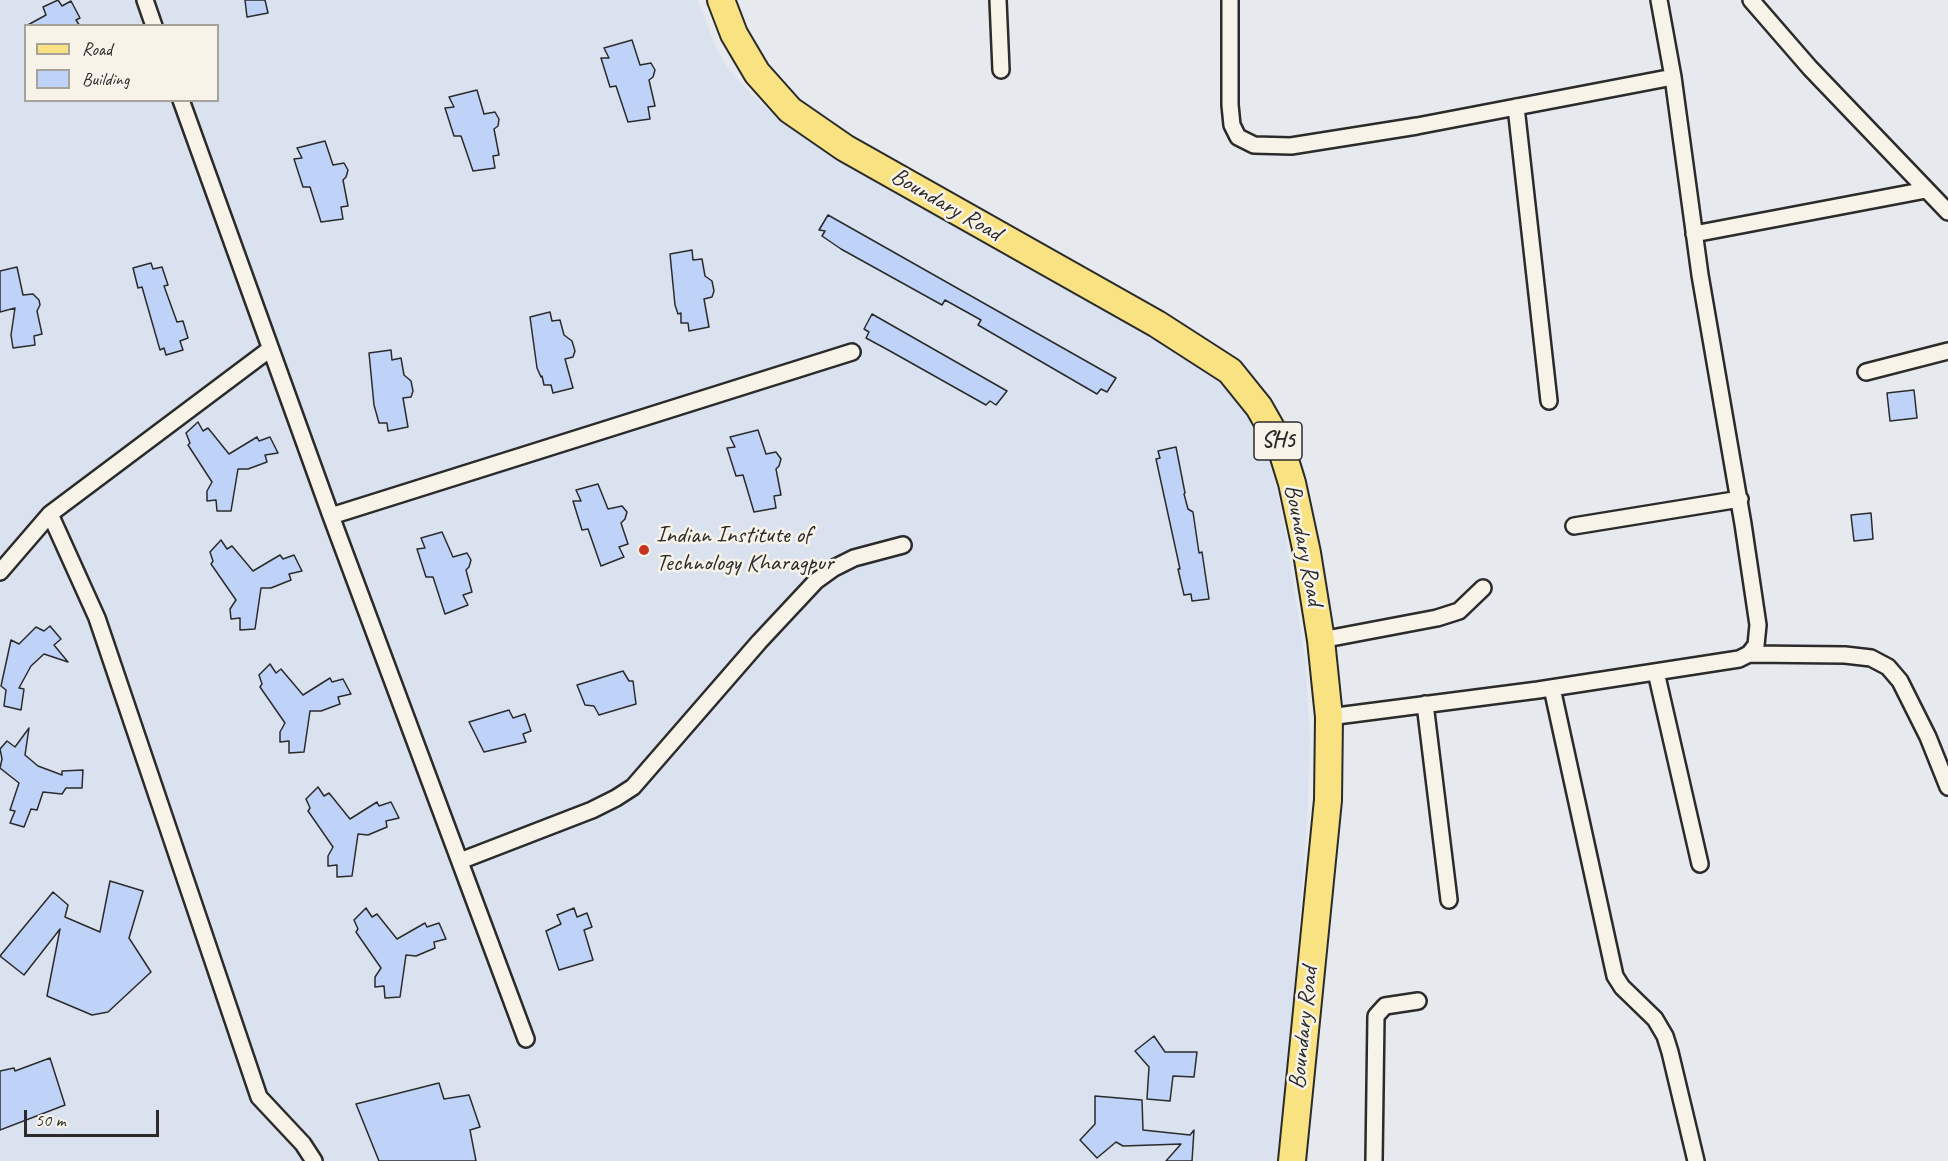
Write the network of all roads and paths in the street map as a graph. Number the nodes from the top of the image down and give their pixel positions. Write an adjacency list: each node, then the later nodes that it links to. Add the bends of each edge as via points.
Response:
1 (145, 0): 7 (street)
2 (721, 0): 27 (main road, Boundary Road / SH5, via 734,34 757,73 790,110 845,148 1157,324 1230,371 1259,407 1280,444 1307,553)
3 (998, 0): 8 (street)
4 (1230, 0): 11 (street, via 1232,125 1239,137 1254,145 1291,146)
5 (1659, 0): 9 (street)
6 (1752, 0): 12 (street, via 1810,68)
7 (153, 24)
8 (1001, 70)
9 (1673, 77): 11 (street); 14 (street)
10 (182, 102): 15 (street)
11 (1516, 107): 19 (street)
12 (1926, 190): 13 (street); 14 (street)
13 (1948, 212)
14 (1694, 234): 20 (street)
15 (270, 349): 21 (street); 22 (street)
16 (1948, 351): 18 (street)
17 (852, 352): 22 (street)
18 (1866, 372)
19 (1549, 401)
20 (1740, 499): 23 (street); 28 (street, via 1758,625 1756,645)
21 (50, 514): 25 (street); 39 (street, via 97,618 259,1097)
22 (331, 516): 34 (street)
23 (1574, 526)
24 (903, 545): 34 (street, via 854,558 816,581 633,787 592,810)
25 (0, 572)
26 (1483, 588): 27 (street, via 1459,611)
27 (1321, 640): 32 (main road, Boundary Road / SH5)
28 (1749, 654): 29 (street, via 1739,659); 33 (street, via 1845,655 1871,658 1888,667 1900,681 1928,737)
29 (1656, 672): 30 (street); 35 (street)
30 (1552, 688): 31 (street); 42 (street, via 1612,968 1622,987 1655,1019 1665,1036)
31 (1425, 704): 32 (street); 36 (street)
32 (1329, 717): 40 (main road, Boundary Road / SH5, via 1328,800)
33 (1948, 787)
34 (460, 861): 38 (street)
35 (1700, 864)
36 (1449, 900)
37 (1418, 1002): 41 (street, via 1385,1006 1376,1016)
38 (526, 1039)
39 (314, 1161)
40 (1292, 1161)
41 (1374, 1161)
42 (1696, 1161)

